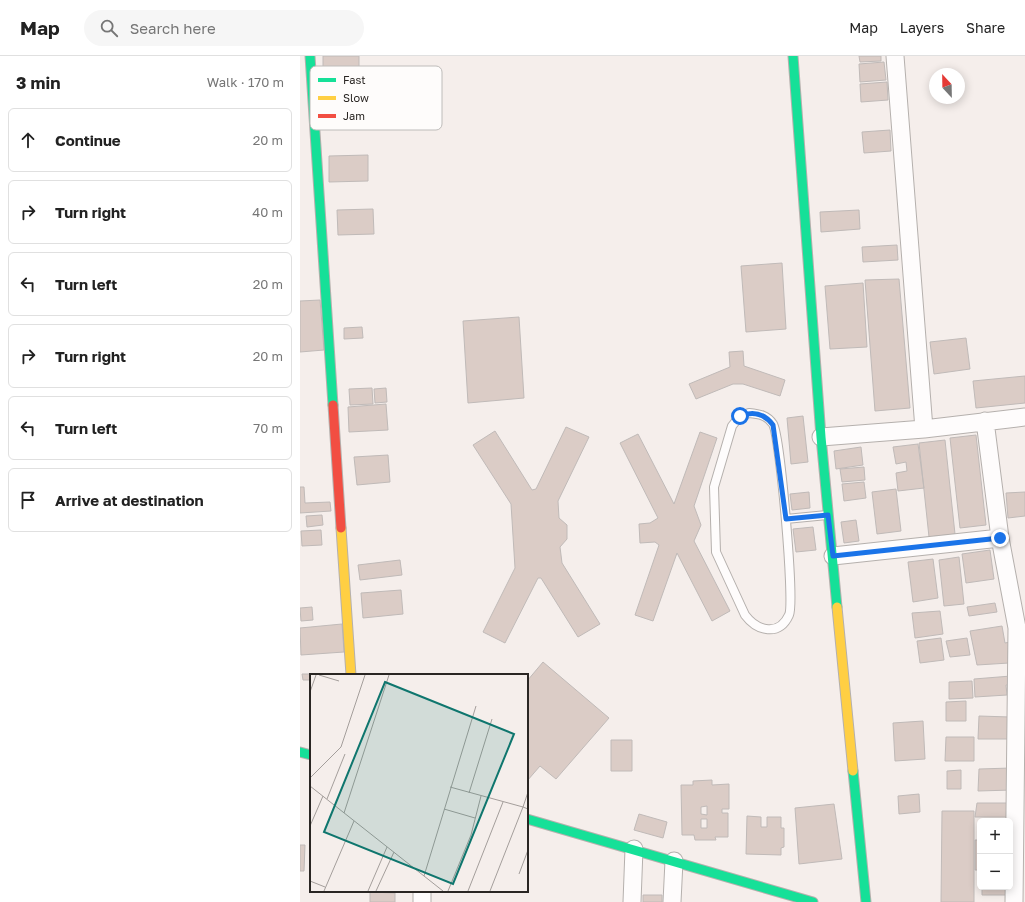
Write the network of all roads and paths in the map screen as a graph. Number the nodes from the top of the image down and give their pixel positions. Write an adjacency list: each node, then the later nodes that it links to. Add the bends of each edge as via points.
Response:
1 (310, 56): 4 (street)
2 (793, 56): 9 (street)
3 (895, 56): 8 (street)
4 (311, 66)
5 (315, 130): 14 (street)
6 (1025, 417): 7 (street)
7 (986, 421): 8 (street); 12 (street)
8 (924, 429): 9 (street)
9 (821, 437): 10 (street)
10 (828, 515): 11 (lane); 13 (street)
11 (786, 519): 11 (lane, via 775,429 765,416 749,413 740,416 732,426 714,487 716,552 746,615 752,624 763,629 773,629 781,625 789,615 792,605)
12 (1000, 538): 13 (street); 24 (street, via 1017,628)
13 (833, 556): 23 (street)
14 (351, 674)
15 (300, 752): 16 (street)
16 (310, 755)
17 (528, 819): 18 (street)
18 (634, 849): 19 (street); 20 (street)
19 (674, 861): 21 (street); 22 (street)
20 (632, 902)
21 (672, 902)
22 (813, 902)
23 (866, 902)
24 (1014, 902)

